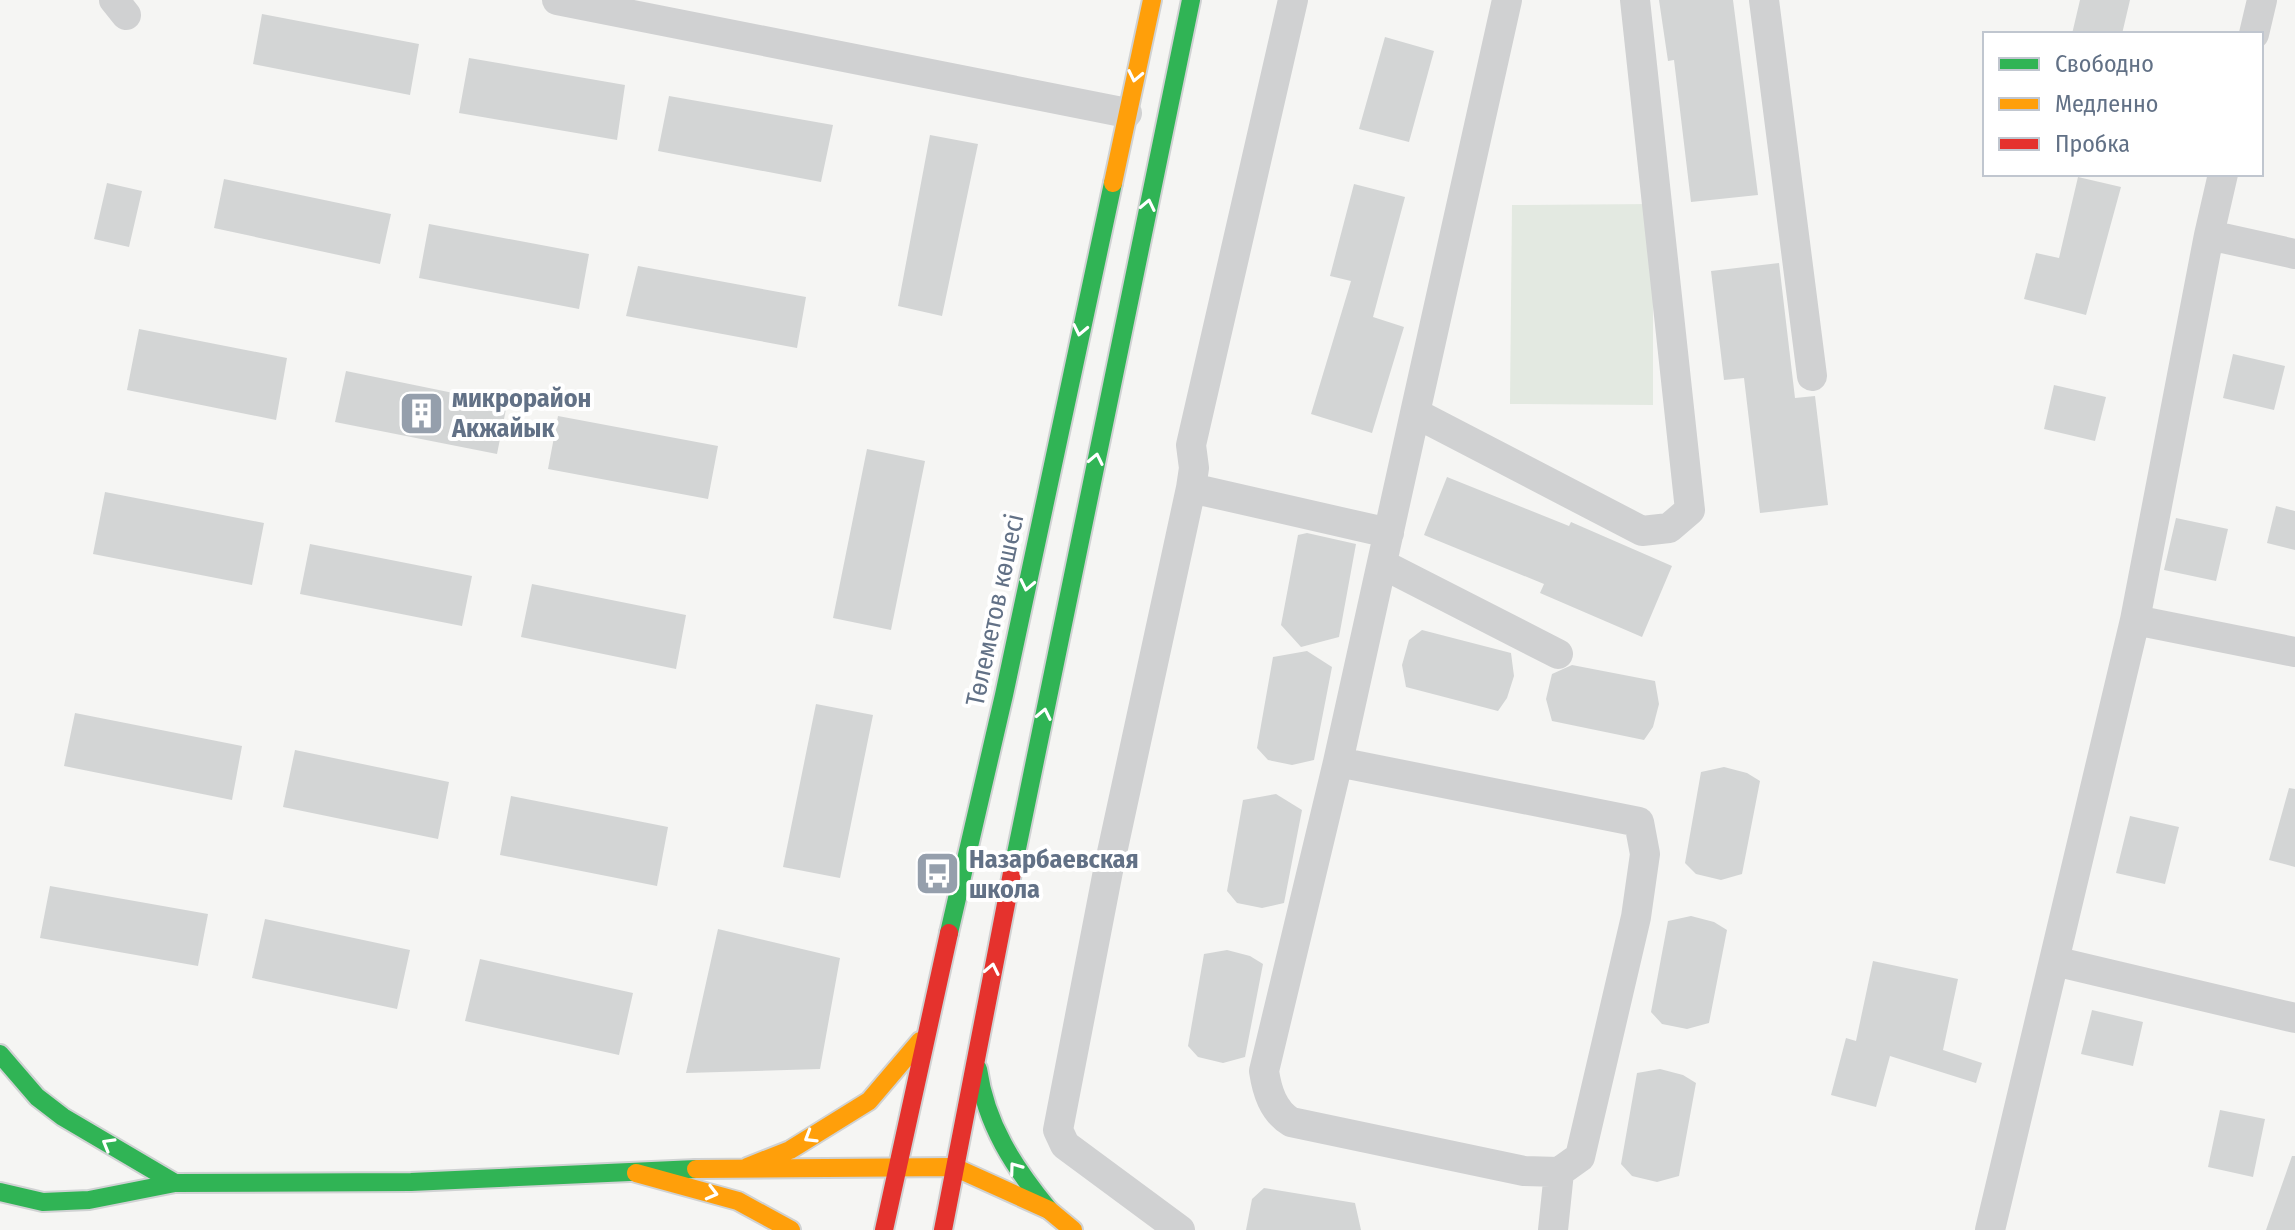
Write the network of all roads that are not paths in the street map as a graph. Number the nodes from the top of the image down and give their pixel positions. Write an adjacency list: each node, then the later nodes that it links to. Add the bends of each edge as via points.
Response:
1 (557, 0): 10 (street)
2 (1152, 0): 10 (main road, Төлеметов көшесі, one-way to 10)
3 (1191, 0): 26 (main road, one-way to 3)
4 (1293, 0): 16 (street, via 1191,445)
5 (1507, 0): 15 (street)
6 (1635, 0): 15 (street, via 1690,510 1669,528 1642,531)
7 (1764, 0): 14 (street)
8 (2262, 0): 9 (street)
9 (2254, 32)
10 (1127, 113): 25 (main road, Төлеметов көшесі, one-way to 25, via 1004,695)
11 (2223, 176): 12 (street)
12 (2209, 235): 13 (street); 19 (street)
13 (2295, 254)
14 (1812, 376)
15 (1415, 413): 17 (street)
16 (1191, 488): 17 (street); 40 (street, via 1058,1130 1065,1145)
17 (1389, 533): 18 (street)
18 (1382, 564): 21 (street); 22 (street)
19 (2135, 620): 20 (street); 23 (street)
20 (2295, 652)
21 (1558, 654)
22 (1338, 762): 31 (street, via 1264,1071 1273,1104 1291,1122 1524,1171); 31 (street, via 1639,822 1645,854 1636,917 1580,1157)
23 (2054, 961): 24 (street); 42 (street)
24 (2295, 1018)
25 (925, 1035): 28 (main road, one-way to 28, via 869,1101 790,1150); 30 (main road, Төлеметов көшесі)
26 (977, 1045): 29 (main road); 35 (main road, one-way to 26, via 1010,1164 990,1121 979,1087)
27 (0, 1054): 33 (main road, one-way to 27, via 63,1117 37,1097)
28 (747, 1167): 30 (main road); 32 (main road)
29 (954, 1167): 30 (main road); 35 (main road); 36 (main road)
30 (895, 1169): 36 (main road); 38 (main road, Төлеметов көшесі)
31 (1559, 1172): 41 (street)
32 (636, 1173): 33 (main road, via 411,1182); 37 (main road, one-way to 37, via 726,1197)
33 (175, 1183): 34 (main road, via 89,1200 43,1202)
34 (0, 1192)
35 (1049, 1210): 39 (main road)
36 (946, 1229)
37 (791, 1230)
38 (884, 1230)
39 (1073, 1230)
40 (1180, 1230)
41 (1553, 1230)
42 (1990, 1230)

